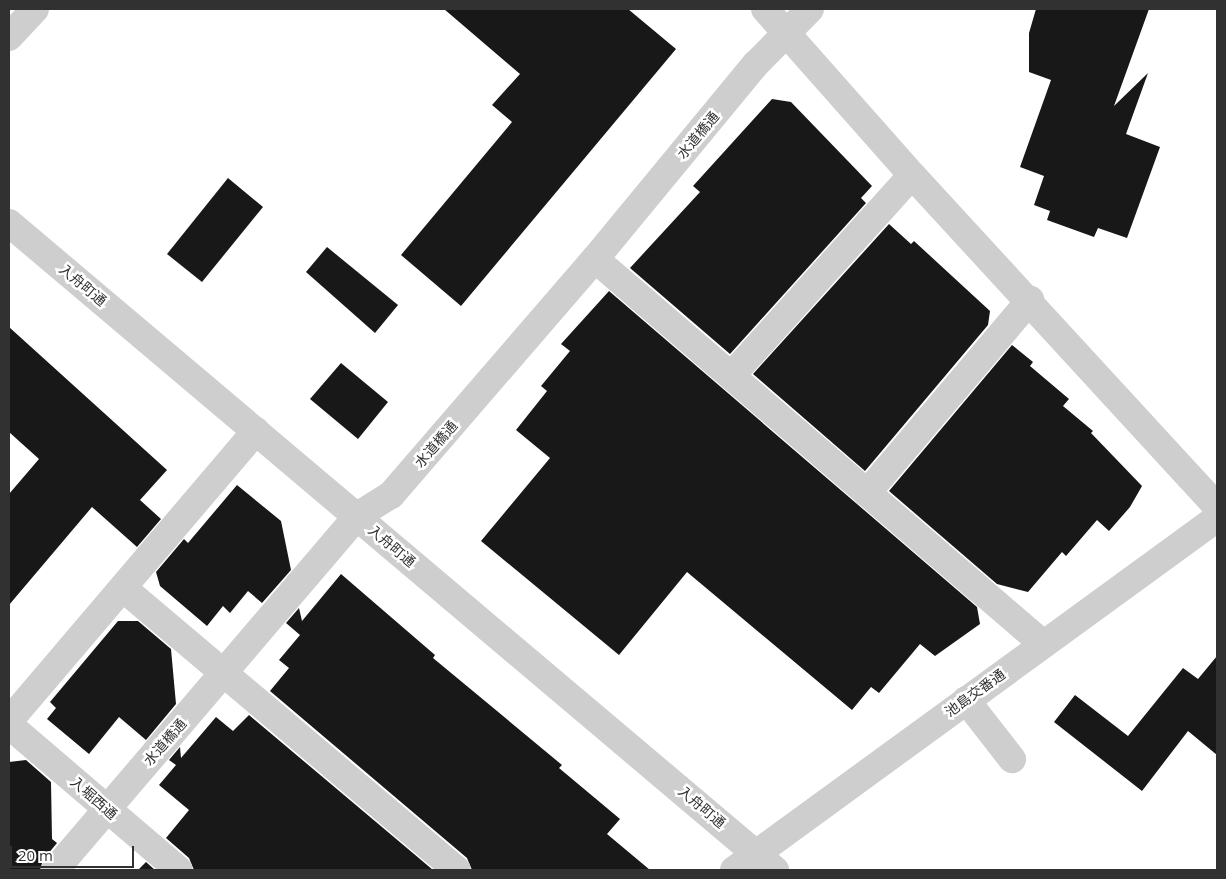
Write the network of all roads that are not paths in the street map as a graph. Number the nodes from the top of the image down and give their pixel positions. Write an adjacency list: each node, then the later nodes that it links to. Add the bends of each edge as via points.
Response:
1 (35, 9): 5 (street)
2 (765, 9): 4 (street)
3 (810, 9): 4 (street, 水道橋通)
4 (786, 31): 6 (street); 8 (street, 水道橋通)
5 (9, 37)
6 (912, 175): 9 (street); 10 (street)
7 (9, 222): 11 (street, 入舟町通)
8 (595, 259): 10 (street); 14 (street, 水道橋通, via 392,495)
9 (1030, 300): 12 (street); 13 (street)
10 (731, 376): 12 (street)
11 (256, 431): 14 (street, 入舟町通); 16 (street)
12 (867, 493): 17 (street)
13 (1217, 506)
14 (357, 516): 18 (street, 水道橋通); 23 (street, 入舟町通)
15 (1217, 518): 17 (street, 池島交番通)
16 (123, 588): 18 (street); 20 (street)
17 (1043, 644): 19 (street, 池島交番通)
18 (224, 673): 22 (street, 水道橋通); 26 (street)
19 (966, 700): 21 (street); 23 (street, 池島交番通)
20 (9, 723): 22 (street, 入堀西通)
21 (1012, 760)
22 (107, 809): 24 (street, 水道橋通); 25 (street, 入堀西通)
23 (765, 862): 27 (street, 池島交番通)
24 (55, 870)
25 (179, 870)
26 (457, 870)
27 (734, 870)

